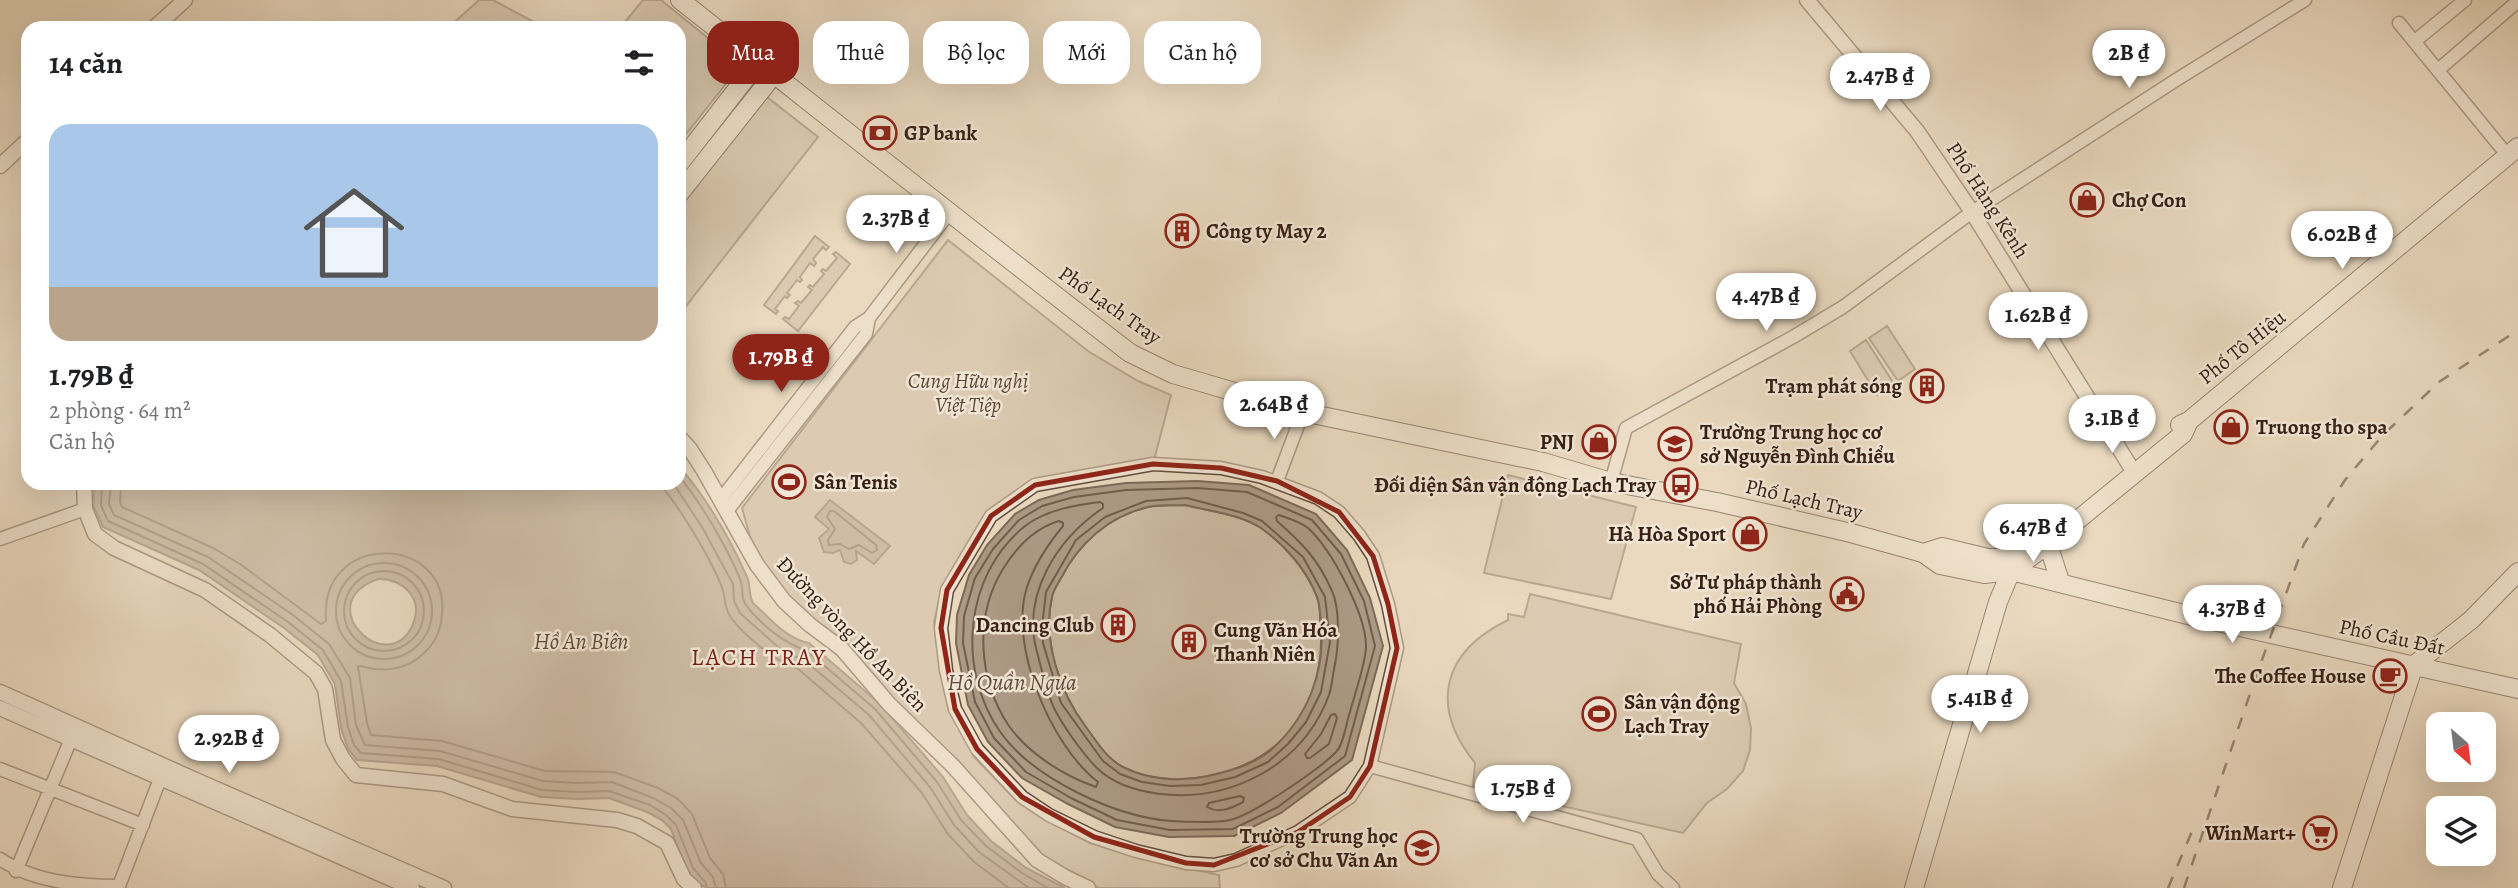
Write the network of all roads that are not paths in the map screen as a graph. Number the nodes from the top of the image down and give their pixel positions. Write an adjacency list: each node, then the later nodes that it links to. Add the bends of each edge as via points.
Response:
1 (185, 0): 7 (street)
2 (680, 0): 8 (main road, Phố Lạch Tray)
3 (1807, 0): 20 (street, Phố Hàng Kênh, via 1917,131)
4 (2305, 0): 20 (street)
5 (2465, 0): 10 (street)
6 (2518, 1): 11 (street)
7 (161, 21)
8 (707, 21)
9 (2399, 23): 10 (street)
10 (2415, 41): 11 (street)
11 (2438, 70): 16 (street)
12 (741, 84): 17 (main road)
13 (766, 84): 19 (main road)
14 (789, 84): 21 (main road, Phố Lạch Tray)
15 (21, 146): 18 (street)
16 (2513, 151): 24 (main road, Phố Tô Hiệu, via 2189,421 2176,427)
17 (686, 155)
18 (0, 166)
19 (686, 185)
20 (1972, 212): 24 (street, Phố Hàng Kênh); 26 (street, via 1843,307 1626,428)
21 (949, 213): 22 (main road, Phố Lạch Tray, via 1130,353 1173,374); 28 (street, via 869,318 855,327 817,385)
22 (1303, 412): 25 (street); 26 (main road, Phố Lạch Tray, via 1543,462)
23 (686, 445): 28 (street, Đường vòng Hồ An Biên)
24 (2133, 469): 31 (main road, Phố Tô Hiệu)
25 (1277, 481): 42 (street, via 1339,512 1373,556 1397,648); 42 (street, via 1221,468 1153,464 1035,485 1002,508 991,516 947,590 941,628 955,709 977,749 1022,797 1094,837 1185,863 1214,865 1236,860 1298,832 1350,797)
26 (1611, 481): 32 (main road, Phố Lạch Tray)
27 (84, 490): 29 (street)
28 (724, 505): 52 (street, Đường vòng Hồ An Biên, via 757,565 784,601 842,649 1037,860)
29 (85, 509): 30 (street); 51 (street, via 95,534 114,548 205,590 317,673 325,689 333,740 356,775 443,784 512,809 637,826 667,843 684,879)
30 (0, 539)
31 (2046, 540): 33 (main road, Phố Tô Hiệu, via 2007,558); 34 (main road, Phố Tô Hiệu); 36 (main road)
32 (1923, 552): 33 (main road, Phố Lạch Tray, via 1942,547); 34 (main road, Phố Lạch Tray, via 1940,565 1979,574)
33 (1988, 558): 34 (main road, Phố Lạch Tray)
34 (2011, 570): 36 (main road, Phố Cầu Đất); 54 (main road)
35 (2518, 572): 37 (main road, via 2471,620)
36 (2060, 581): 37 (main road, Phố Cầu Đất, via 2204,619)
37 (2414, 665): 38 (main road, Phố Cầu Đất); 55 (main road)
38 (2518, 689)
39 (0, 692): 50 (street)
40 (0, 708): 41 (street)
41 (71, 740): 44 (street); 45 (street)
42 (1370, 766): 53 (street, via 1637,839 1658,874)
43 (0, 769): 45 (street)
44 (160, 779): 46 (street); 49 (street)
45 (50, 789): 46 (street); 48 (street)
46 (143, 825): 48 (street, via 119,886 85,886)
47 (0, 859): 48 (street)
48 (16, 871)
49 (412, 888)
50 (444, 888)
51 (694, 888)
52 (1088, 888)
53 (1673, 888)
54 (1914, 888)
55 (2342, 888)

